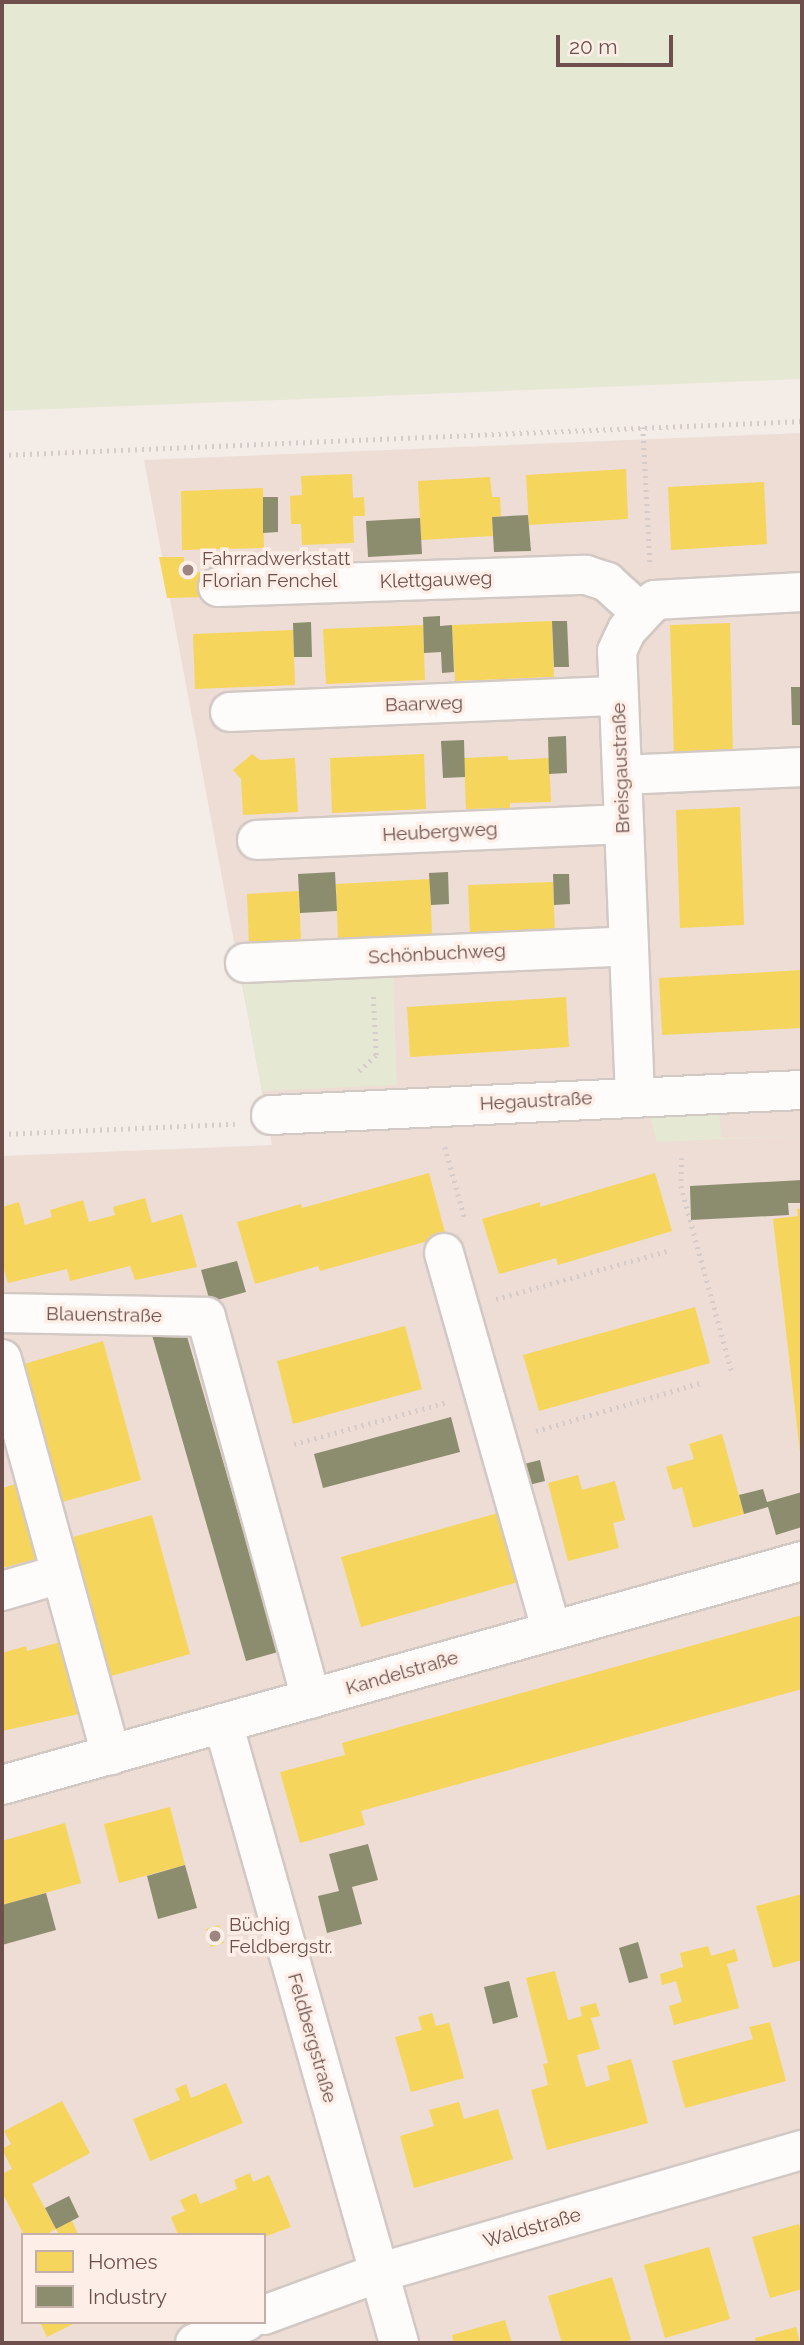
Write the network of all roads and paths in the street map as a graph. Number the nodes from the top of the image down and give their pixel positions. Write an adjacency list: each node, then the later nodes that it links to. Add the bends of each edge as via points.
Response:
1 (802, 421): 2 (path)
2 (643, 427): 3 (path); 6 (path)
3 (2, 456)
4 (218, 587): 6 (street, Klettgauweg, via 586,575)
5 (802, 592): 6 (street)
6 (648, 606): 7 (street, Breisgaustraße, via 627,630 617,651)
7 (618, 696): 8 (street, Baarweg); 10 (street, Breisgaustraße)
8 (230, 712)
9 (802, 767): 10 (street)
10 (622, 775): 11 (street, Breisgaustraße)
11 (624, 824): 12 (street, Heubergweg); 13 (street, Breisgaustraße)
12 (257, 840)
13 (629, 946): 14 (street, Schönbuchweg); 18 (street, Breisgaustraße)
14 (386, 957): 15 (street, Schönbuchweg); 16 (path, via 373,993 376,1055 359,1071)
15 (245, 963)
16 (363, 1079)
17 (802, 1090): 18 (street, Hegaustraße)
18 (635, 1097): 19 (street, Hegaustraße)
19 (434, 1106): 20 (street, Hegaustraße); 24 (path, via 469,1233 458,1248)
20 (271, 1115): 21 (path, via 234,1124)
21 (2, 1135)
22 (682, 1158): 28 (path, via 681,1186)
23 (667, 1251): 25 (path)
24 (444, 1253): 25 (street)
25 (460, 1309): 30 (street)
26 (2, 1313): 38 (street, Blauenstraße, via 206,1317)
27 (2, 1359): 31 (street)
28 (732, 1373)
29 (700, 1383): 32 (path)
30 (483, 1392): 32 (street); 33 (path)
31 (9, 1413): 35 (street)
32 (496, 1442): 37 (street)
33 (294, 1444)
34 (802, 1561): 37 (street, Kandelstraße)
35 (61, 1574): 36 (street); 40 (street)
36 (2, 1591)
37 (552, 1631): 38 (street, Kandelstraße)
38 (311, 1699): 39 (street, Kandelstraße)
39 (223, 1723): 40 (street, Kandelstraße); 43 (street, Feldbergstraße)
40 (111, 1755): 41 (street, Kandelstraße)
41 (2, 1785)
42 (802, 2150): 43 (street, Waldstraße)
43 (378, 2273): 44 (street, Waldstraße); 47 (street, Feldbergstraße)
44 (266, 2314)
45 (241, 2324): 46 (street)
46 (195, 2343)
47 (398, 2343)

